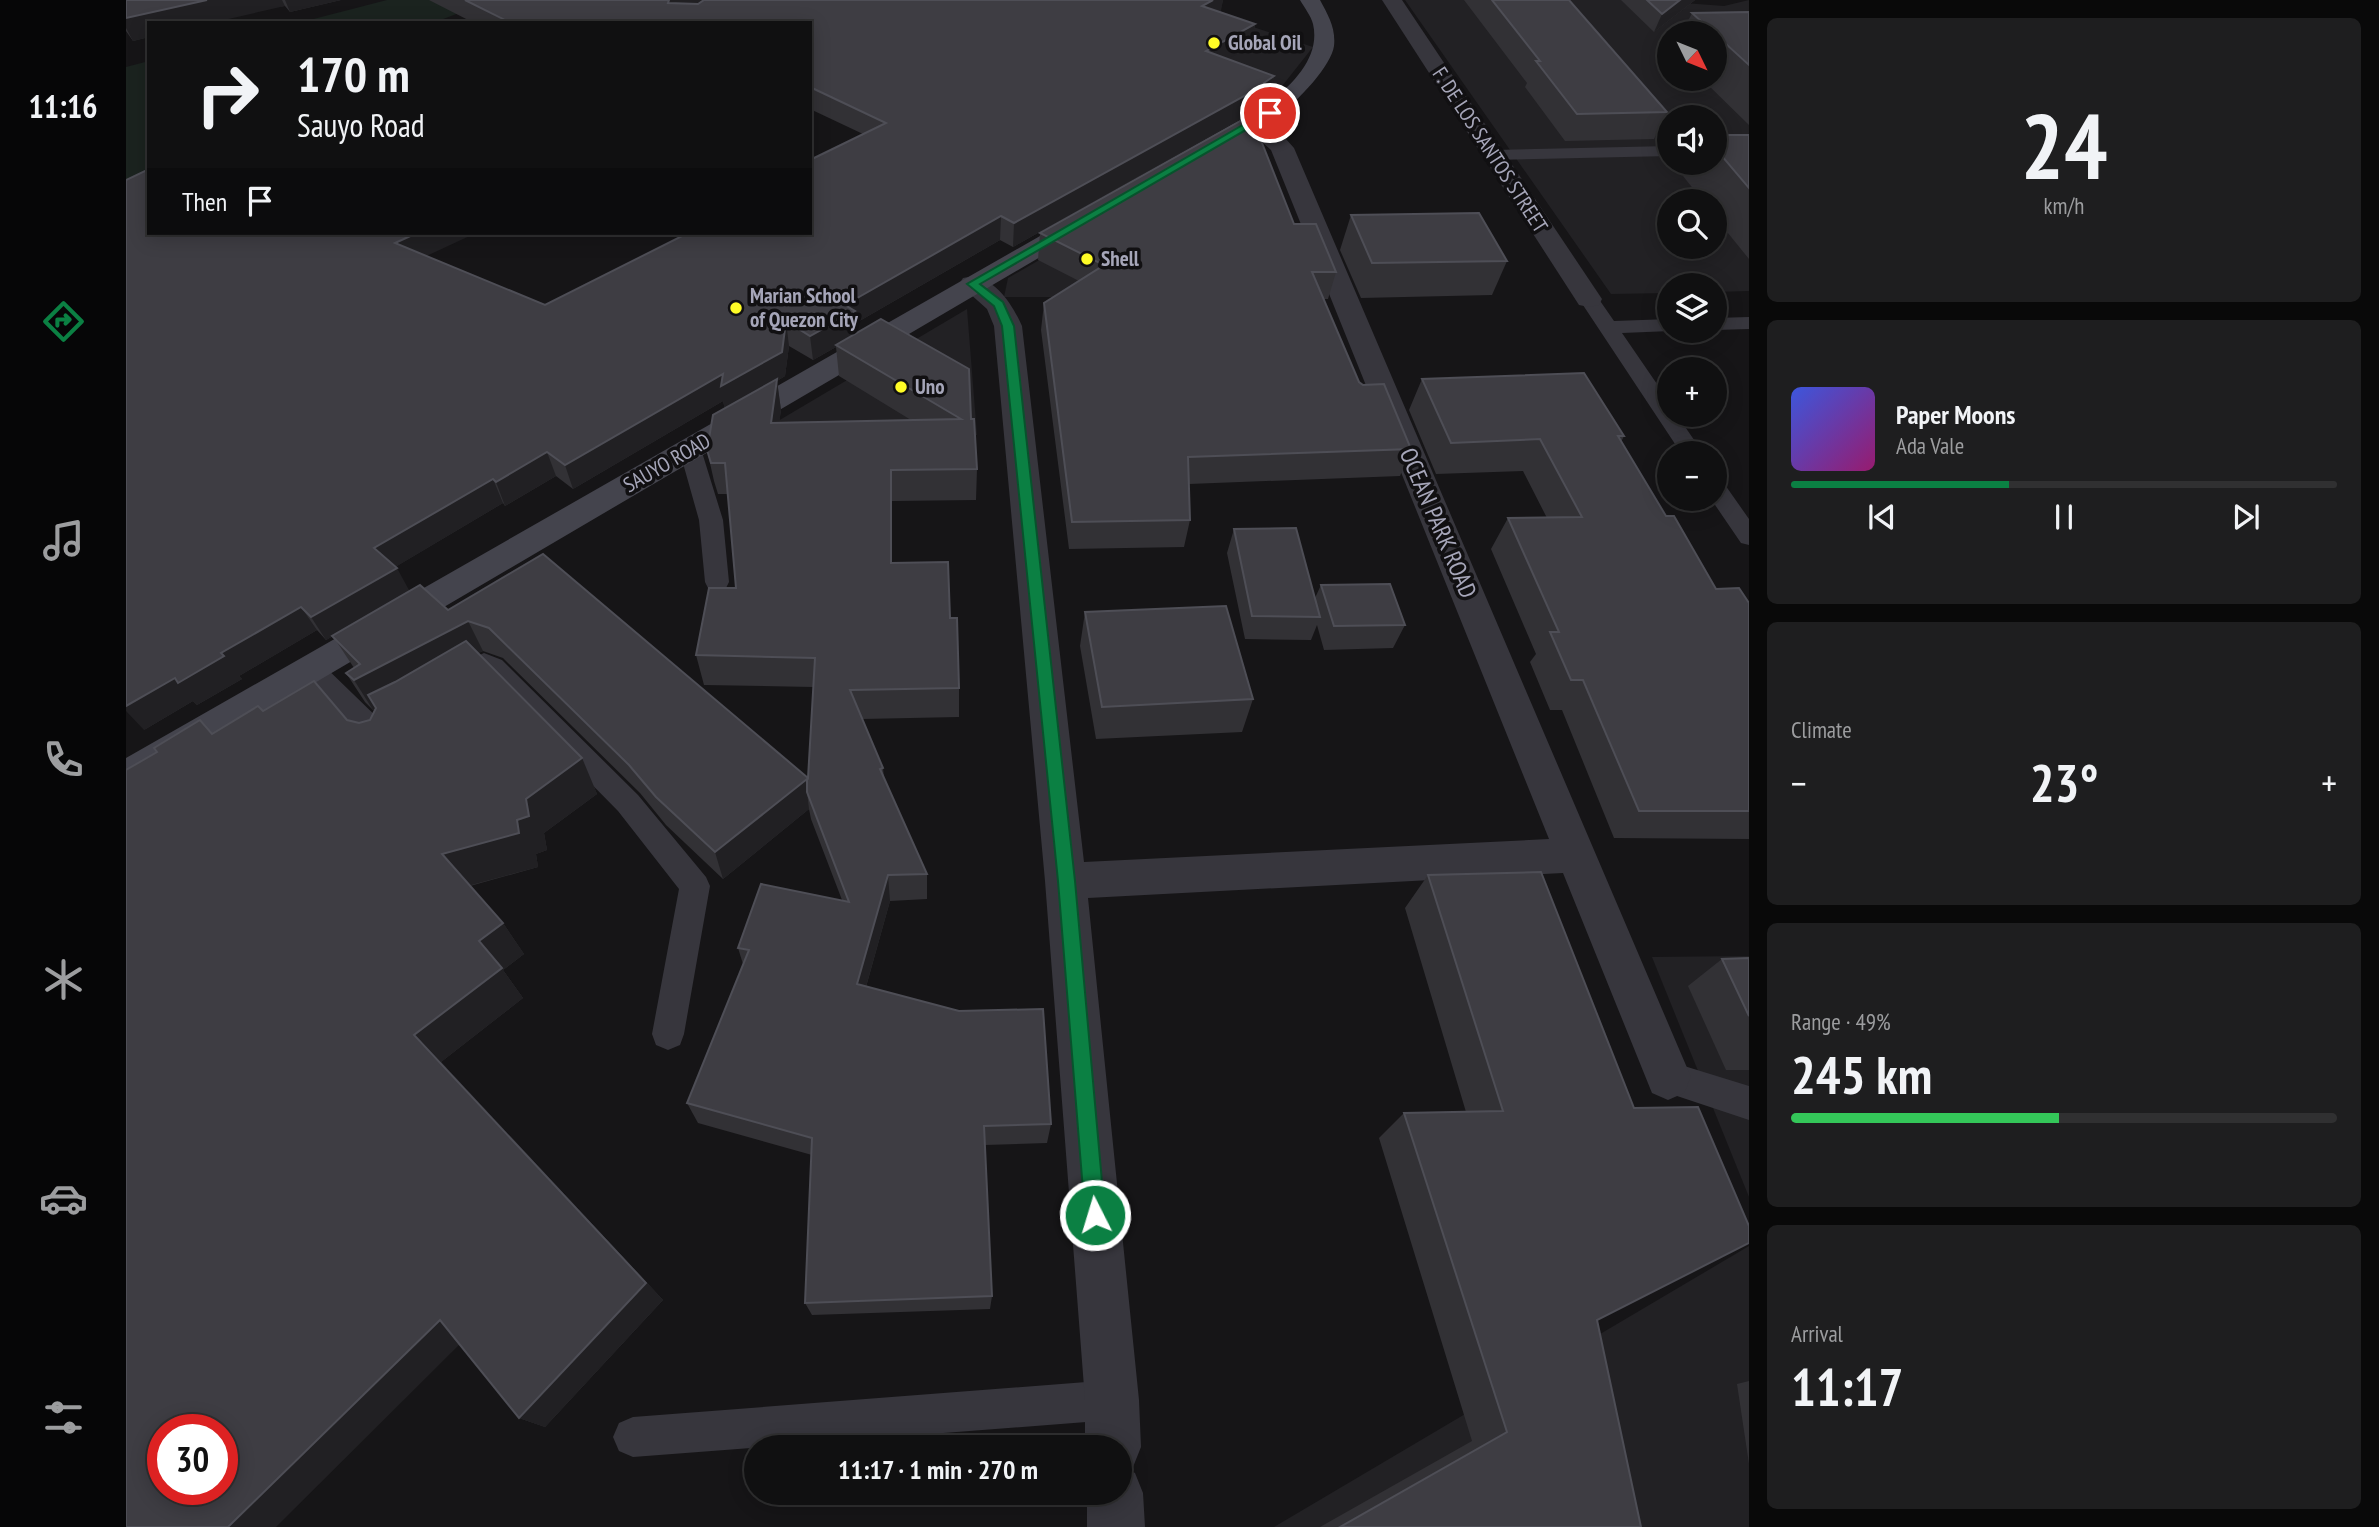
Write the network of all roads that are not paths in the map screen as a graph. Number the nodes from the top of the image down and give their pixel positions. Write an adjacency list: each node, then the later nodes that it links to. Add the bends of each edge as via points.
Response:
1 (1310, 0): 3 (main road, via 1325,28 1325,46 1317,64 1284,102)
2 (1392, 0): 5 (street, F. DE LOS SANTOS STREET)
3 (1253, 124): 6 (main road); 23 (street, OCEAN PARK ROAD, via 1282,148)
4 (1657, 151): 5 (lane)
5 (1493, 155): 9 (street, F. DE LOS SANTOS STREET)
6 (1180, 166)
7 (1113, 204): 8 (main road, SAUYO ROAD)
8 (972, 284): 15 (main road, SAUYO ROAD); 24 (street, via 999,304 1008,326)
9 (1589, 299): 13 (lane)
10 (1749, 323): 11 (lane)
11 (1727, 324)
12 (1657, 325): 13 (lane)
13 (1607, 327): 14 (lane)
14 (1684, 441)
15 (690, 449): 18 (lane, via 711,520); 19 (main road, SAUYO ROAD)
16 (1727, 505): 17 (lane)
17 (1749, 537)
18 (717, 582)
19 (310, 668): 21 (lane); 22 (main road, SAUYO ROAD)
20 (439, 689): 25 (lane, via 484,663 493,667 628,803 695,886)
21 (382, 730)
22 (126, 777)
23 (1576, 855): 24 (street); 26 (street, OCEAN PARK ROAD)
24 (1066, 881): 28 (street)
25 (668, 1034)
26 (1668, 1077): 27 (lane)
27 (1749, 1103)
28 (1112, 1400): 29 (street); 30 (lane)
29 (1113, 1435)
30 (633, 1437)
31 (1115, 1505): 32 (street)
32 (1116, 1527)

